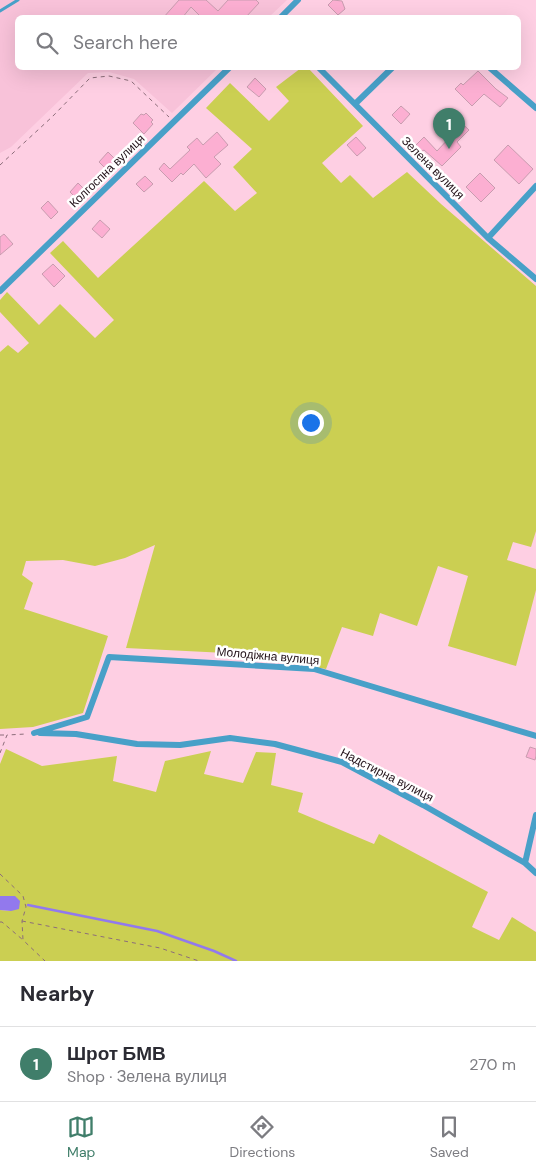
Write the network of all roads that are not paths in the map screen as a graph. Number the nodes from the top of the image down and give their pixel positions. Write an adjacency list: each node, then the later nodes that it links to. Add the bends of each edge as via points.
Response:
1 (18, 0): 3 (lane)
2 (298, 0): 4 (street)
3 (0, 11)
4 (283, 15)
5 (227, 70): 14 (street, Колгоспна вулиця)
6 (321, 70): 9 (street, Зелена вулиця)
7 (390, 70): 9 (street)
8 (492, 70): 10 (street)
9 (355, 104): 12 (street, Зелена вулиця)
10 (536, 108)
11 (536, 186): 12 (street)
12 (488, 238): 13 (street, Зелена вулиця)
13 (536, 279)
14 (0, 291)
15 (34, 733): 16 (street, Молодіжна вулиця, via 87,717 109,657 314,669); 18 (street, Надстирна вулиця, via 76,734 137,744 180,745 230,738 275,744 342,762)
16 (536, 736)
17 (536, 815): 18 (street)
18 (525, 863): 19 (street, Надстирна вулиця)
19 (536, 872)

